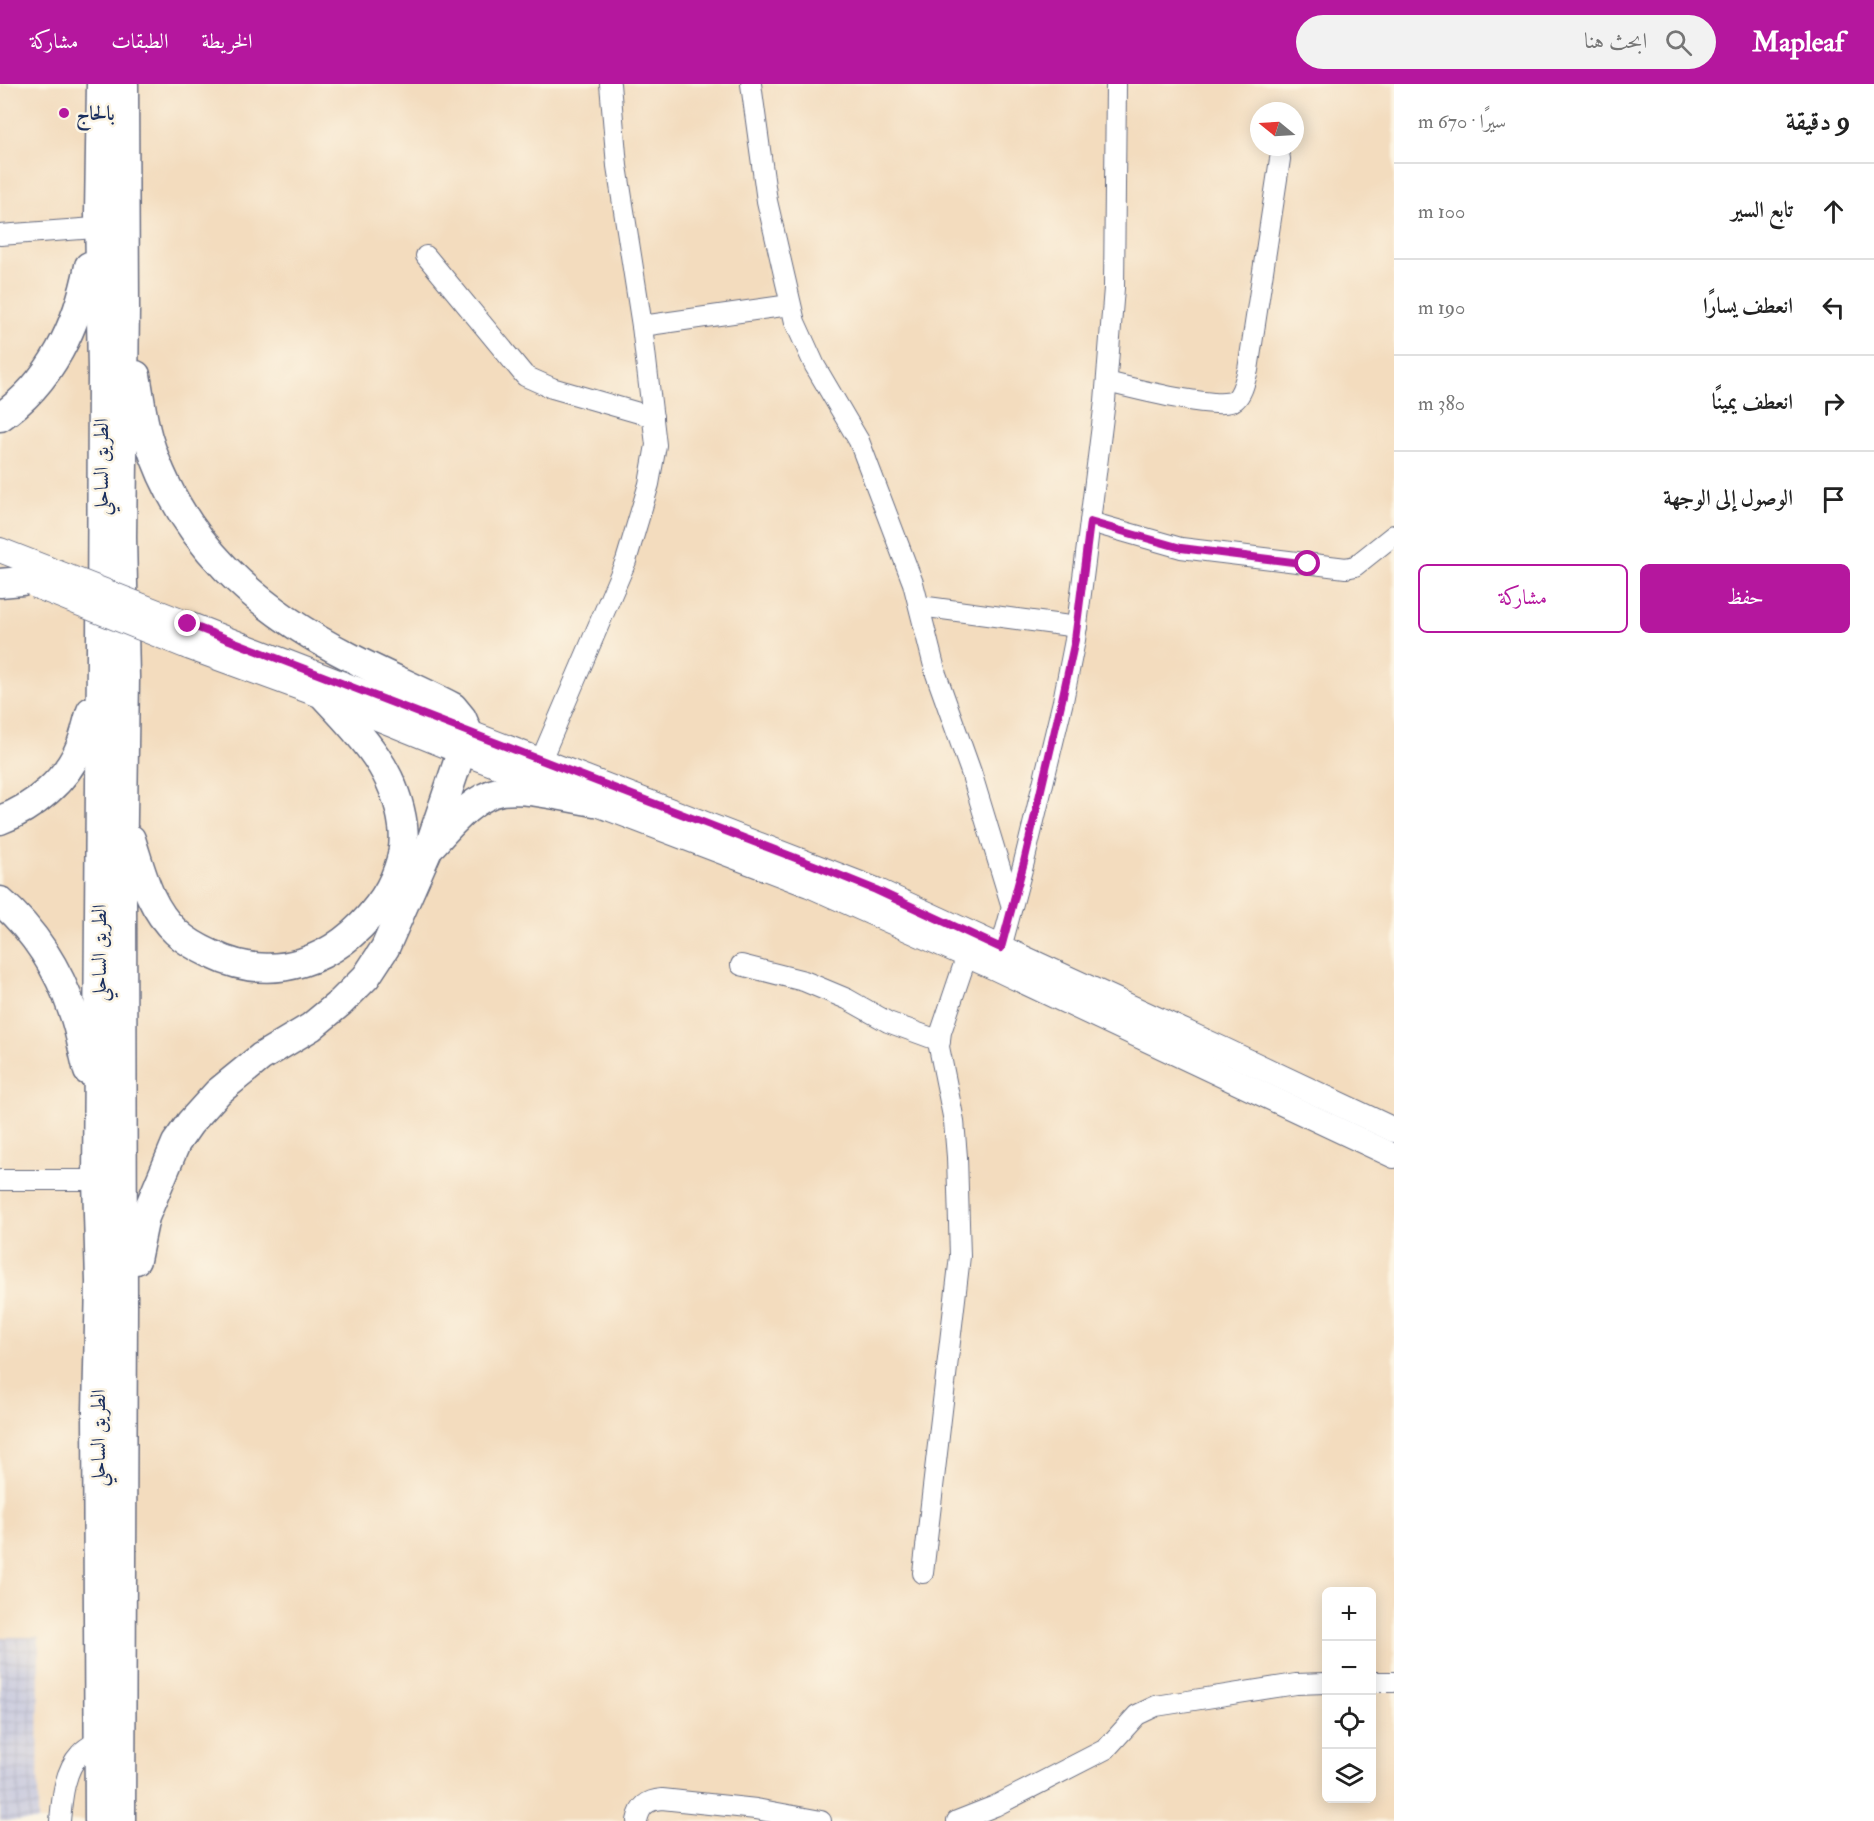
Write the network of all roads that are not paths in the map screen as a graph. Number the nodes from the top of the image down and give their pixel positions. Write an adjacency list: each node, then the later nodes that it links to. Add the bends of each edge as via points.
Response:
1 (101, 84): 7 (highway, الطريق الساحلي)
2 (124, 84): 11 (highway, الطريق الساحلي)
3 (610, 84): 12 (street, via 617,166)
4 (751, 84): 10 (street, via 767,201)
5 (1116, 84): 13 (street, via 1114,288)
6 (1280, 159): 13 (street, via 1248,370 1234,402 1203,403)
7 (97, 221): 8 (street); 14 (highway, via 84,295 62,346 30,391); 23 (highway, الطريق الساحلي, via 102,369)
8 (0, 235)
9 (426, 256): 15 (street, via 525,376 552,388)
10 (790, 305): 12 (street); 20 (street, via 815,366 859,441)
11 (125, 308): 25 (highway, via 148,438 171,494 212,553 246,590 286,620 350,657 453,706 462,718); 28 (highway, الطريق الساحلي)
12 (642, 326): 15 (street)
13 (1107, 382): 16 (street)
14 (0, 417)
15 (654, 417): 26 (street, via 654,464 630,549)
16 (1090, 522): 17 (street, via 1181,548 1346,568 1355,566); 21 (street)
17 (1394, 535)
18 (0, 550): 19 (main road)
19 (21, 578): 22 (main road, bridge)
20 (920, 606): 21 (street); 32 (street, via 936,674)
21 (1077, 627): 32 (street)
22 (188, 635): 24 (main road); 25 (main road)
23 (101, 653): 29 (highway, via 86,728 66,771 19,813); 37 (highway, الطريق الساحلي)
24 (325, 697): 25 (main road); 28 (highway, via 366,740 388,773 404,828 403,848 391,890 342,943 310,960 260,969 227,962 191,944 150,897)
25 (464, 742): 26 (main road); 27 (main road); 30 (highway)
26 (541, 760): 33 (main road, via 876,890)
27 (594, 802): 30 (highway, via 501,792 484,798 456,818); 34 (main road, via 810,885)
28 (123, 819): 42 (highway, الطريق الساحلي)
29 (0, 820)
30 (428, 850): 42 (highway, via 385,948 366,977 310,1027 218,1092 176,1143 145,1216)
31 (0, 901): 37 (highway, via 30,932 62,983 74,1014)
32 (1012, 907): 33 (street)
33 (1001, 948): 38 (main road)
34 (967, 955): 36 (street); 39 (main road)
35 (741, 965): 36 (street, via 804,981 888,1022)
36 (940, 1041): 43 (street, via 954,1121 960,1256)
37 (99, 1117): 41 (highway, الطريق الساحلي)
38 (1394, 1130)
39 (1394, 1156)
40 (0, 1180): 41 (street)
41 (97, 1180): 47 (highway, الطريق الساحلي)
42 (123, 1306): 50 (highway, الطريق الساحلي)
43 (923, 1574)
44 (1376, 1682): 45 (street)
45 (1394, 1682)
46 (1322, 1683): 53 (street, via 1156,1706 1137,1715 1106,1749 995,1806)
47 (100, 1740): 48 (street, via 74,1762 63,1793); 49 (highway, الطريق الساحلي)
48 (60, 1821)
49 (99, 1821)
50 (121, 1821)
51 (637, 1821): 52 (street, via 642,1806 662,1799)
52 (821, 1821)
53 (957, 1821)

